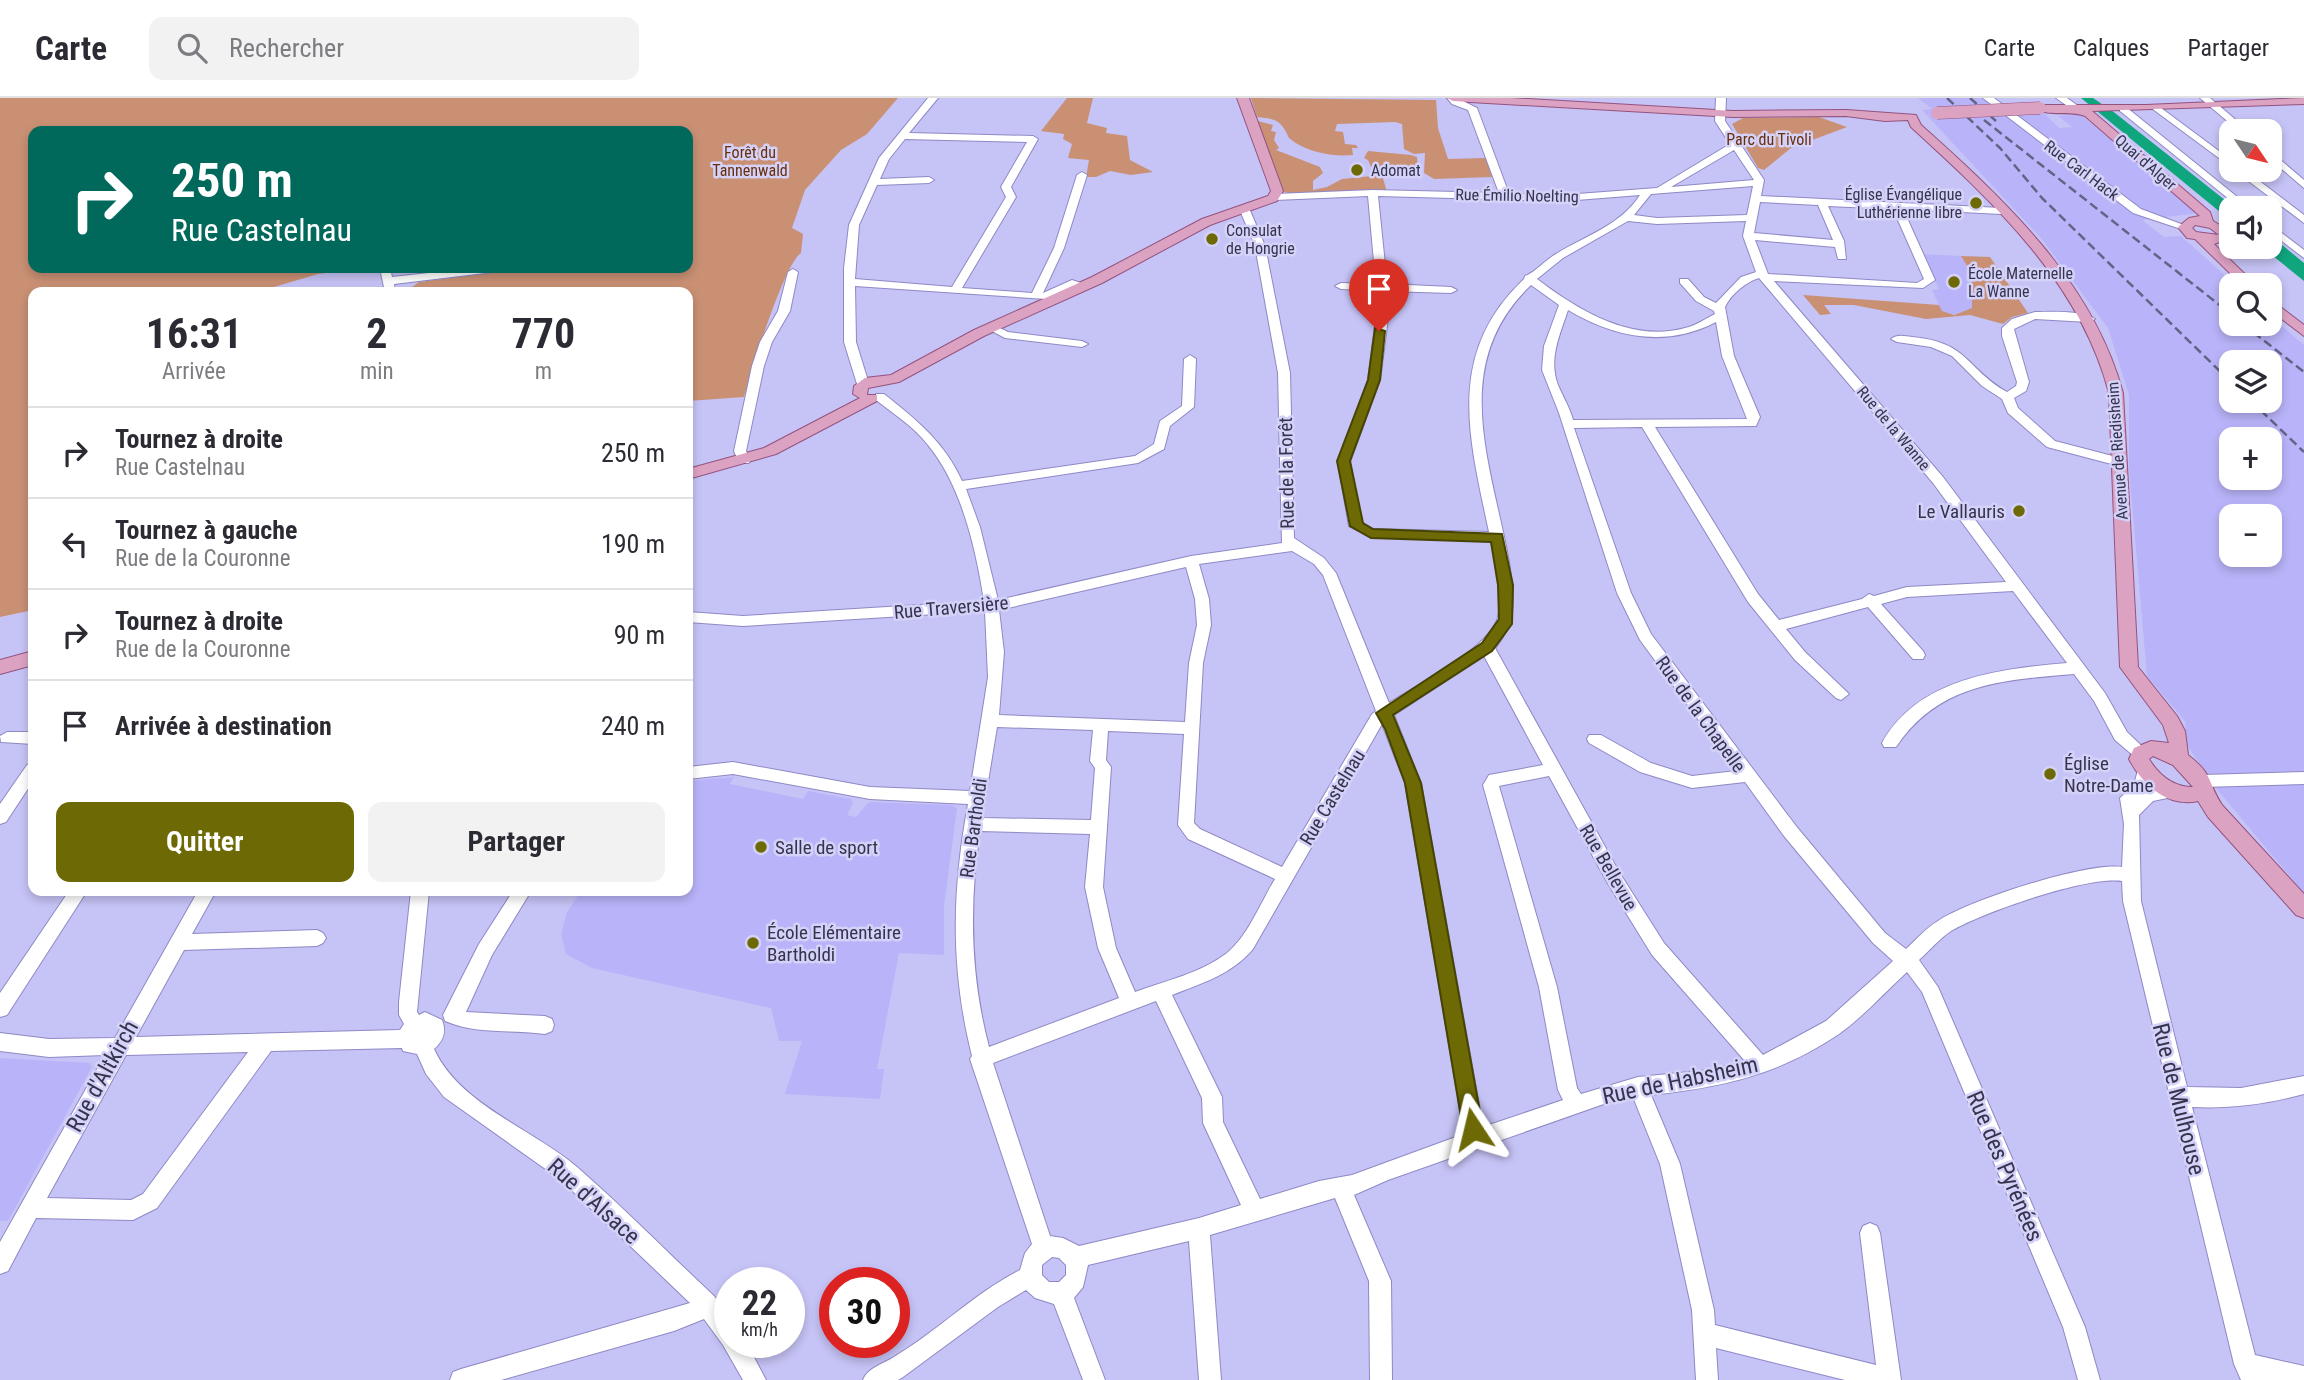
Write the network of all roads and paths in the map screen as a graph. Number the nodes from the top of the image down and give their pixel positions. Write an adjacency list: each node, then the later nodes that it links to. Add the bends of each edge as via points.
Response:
1 (933, 98): 19 (street)
2 (1243, 98): 35 (main road, via 1277,191)
3 (1452, 98): 9 (main road); 33 (street, via 1472,108 1479,139 1495,165)
4 (1721, 98): 13 (street)
5 (1988, 98): 45 (street, Rue Carl Hack, via 2137,211)
6 (2061, 98): 11 (street)
7 (2304, 101): 8 (main road)
8 (2209, 102): 10 (main road, via 2172,107); 16 (street)
9 (1610, 103): 13 (main road)
10 (2159, 103): 12 (main road); 21 (street)
11 (2076, 108): 12 (main road); 17 (main road, bridge, via 1937,113); 44 (main road, Quai d'Alger, via 2090,114 2157,170 2206,215)
12 (2118, 109): 34 (street)
13 (1719, 113): 15 (main road); 18 (street)
14 (1847, 113): 15 (main road); 17 (main road)
15 (1739, 115): 18 (street)
16 (2230, 119)
17 (1904, 121): 40 (main road, Avenue de Riedisheim)
18 (1727, 129): 20 (street)
19 (902, 136): 27 (street); 68 (street, via 1033,139 1006,187 1011,197)
20 (1737, 144): 26 (street); 30 (street)
21 (2219, 154)
22 (2284, 166): 23 (street); 29 (street)
23 (2304, 168)
24 (1082, 176): 69 (street, via 1059,248)
25 (929, 180): 27 (street)
26 (1758, 180): 30 (street, Rue Émilio Noelting); 36 (street, Rue de la Wanne)
27 (872, 182): 62 (street, via 854,225)
28 (2255, 182): 43 (street)
29 (2304, 185)
30 (1661, 190): 31 (street, Rue Émilio Noelting)
31 (1648, 191): 33 (street, Rue Émilio Noelting, via 1564,198); 41 (street)
32 (1373, 193): 33 (street, Rue Émilio Noelting); 35 (street, Rue Émilio Noelting); 65 (street)
33 (1505, 196)
34 (2230, 196)
35 (1275, 197): 39 (main road)
36 (1756, 199): 37 (street); 42 (street, Rue de la Wanne)
37 (1822, 203): 38 (street); 50 (street)
38 (1896, 205): 40 (street); 59 (street, via 1930,280 1919,286)
39 (1244, 208): 63 (main road); 88 (street, Rue de la Forêt, via 1260,246 1284,373 1286,534)
40 (2001, 211): 73 (main road, Avenue de Riedisheim, via 2047,259)
41 (1629, 218): 42 (street); 60 (street, Rue Castelnau, via 1563,253)
42 (1751, 218): 46 (street, Rue de la Wanne)
43 (2304, 220)
44 (2207, 223): 45 (main road, via 2193,221); 49 (main road, Quai d'Alger, via 2225,232 2226,238)
45 (2184, 227): 47 (main road)
46 (1748, 236): 50 (street); 59 (street, Rue de la Wanne)
47 (2200, 238): 49 (main road); 54 (main road)
48 (2282, 238): 52 (street)
49 (2217, 241): 51 (main road)
50 (1839, 244): 53 (street)
51 (2219, 250)
52 (2304, 255)
53 (1842, 257)
54 (2219, 257)
55 (2221, 259): 58 (main road)
56 (793, 272): 83 (street, via 784,311 758,366 740,451)
57 (472, 273): 66 (street)
58 (2236, 273)
59 (1763, 276): 71 (street, via 1745,279 1723,299); 90 (street, Rue de la Wanne, via 1938,480)
60 (1529, 278): 70 (street); 87 (street, Rue Castelnau, via 1508,298 1477,360 1473,387 1474,418)
61 (1684, 281): 71 (street)
62 (849, 282): 68 (street); 79 (street, via 850,341 859,368)
63 (1082, 285): 69 (street, via 1072,283 1046,296); 74 (main road)
64 (1342, 286): 65 (street)
65 (1382, 286): 67 (street); 87 (street, via 1374,380 1344,461 1356,526 1371,533)
66 (389, 287)
67 (1451, 290)
68 (956, 291): 69 (street)
69 (1036, 295)
70 (1564, 306): 71 (street, via 1614,327 1650,335 1687,332); 81 (street, Rue de la Chapelle, via 1548,370)
71 (1719, 313): 82 (street, via 1728,356 1754,417 1752,423)
72 (2282, 313): 75 (main road)
73 (2089, 318): 80 (street, via 2039,316 2013,322 2008,336 2023,382 2022,388); 84 (main road, Avenue de Riedisheim, via 2112,373)
74 (991, 330): 77 (street); 79 (main road)
75 (2304, 332)
76 (1897, 340): 80 (street, via 1948,349 1989,387)
77 (1082, 344)
78 (1190, 359): 86 (street, via 1188,407 1164,424 1160,446 1152,454)
79 (877, 389): 83 (main road, via 780,446); 86 (street, Rue Bartholdi, via 939,451)
80 (2007, 397): 84 (street, via 2012,410 2050,444)
81 (1568, 424): 82 (street); 115 (street, Rue de la Chapelle, via 1624,593 1645,636)
82 (1647, 425): 94 (street, via 1753,598)
83 (744, 460): 85 (main road)
84 (2119, 462): 105 (main road, Avenue de Riedisheim, via 2129,667)
85 (693, 473)
86 (958, 486): 92 (street, Rue Bartholdi)
87 (1497, 537): 95 (street, Rue Castelnau, via 1507,620)
88 (1292, 546): 89 (street, Rue Traversière); 101 (street, Rue de la Forêt, via 1319,561 1329,573)
89 (1191, 561): 92 (street, Rue Traversière); 104 (street, via 1201,597 1204,644 1196,663)
90 (2015, 586): 91 (street, via 1907,592); 99 (street, Rue de la Wanne)
91 (1869, 599): 94 (street); 96 (street)
92 (991, 606): 93 (street, Rue Traversière, via 743,621); 102 (street, Rue Bartholdi, via 996,675)
93 (693, 617)
94 (1777, 626): 100 (street, via 1800,656)
95 (1487, 647): 101 (street, Rue Castelnau); 112 (street, Rue Bellevue)
96 (1918, 655)
97 (28, 659): 98 (main road)
98 (0, 667)
99 (2078, 668): 109 (street, via 1987,679 1939,698 1899,726); 110 (street, Rue de la Wanne, via 2121,736)
100 (1841, 694)
101 (1383, 713): 126 (street, Rue Castelnau); 150 (street, Rue de la Forêt, via 1413,783)
102 (990, 720): 103 (street); 119 (street, Rue Bartholdi)
103 (1101, 724): 104 (street); 123 (street)
104 (1191, 728): 126 (street, via 1186,825 1194,834)
105 (2174, 731): 110 (main road); 111 (main road, Avenue de Riedisheim)
106 (7, 738): 107 (street)
107 (28, 738)
108 (1595, 739): 115 (street, via 1646,768 1692,782)
109 (1890, 743)
110 (2149, 755): 111 (main road); 118 (main road); 120 (street, Rue de Mulhouse, via 2141,788 2129,798)
111 (2178, 758): 117 (main road)
112 (1553, 769): 145 (street, Rue Bellevue, via 1658,949); 149 (street, via 1495,780 1491,785 1548,987 1568,1090)
113 (693, 772): 119 (street, via 733,768 870,793)
114 (28, 776): 121 (street)
115 (1746, 776): 134 (street, Rue de la Chapelle, via 1879,938)
116 (2304, 778): 117 (street)
117 (2203, 787): 118 (main road, via 2194,796); 124 (main road)
118 (2176, 793): 120 (street, via 2148,796); 124 (main road)
119 (976, 799): 122 (street, Rue Bartholdi)
120 (2133, 816): 125 (street, Rue de Mulhouse)
121 (0, 817)
122 (971, 824): 123 (street); 144 (street, Rue Bartholdi, via 964,953)
123 (1098, 827): 136 (street, via 1094,887 1098,911 1107,948)
124 (2234, 832): 131 (main road)
125 (2128, 875): 134 (street, Rue de Habsheim, via 2086,875 1988,906 1944,926); 148 (street, Rue de Mulhouse, via 2136,926)
126 (1285, 876): 135 (street, Rue Castelnau, via 1234,958)
127 (75, 896): 137 (street)
128 (204, 896): 133 (street, Rue d'Altkirch)
129 (419, 896): 140 (street, Rue d'Alsace, via 408,1015)
130 (519, 896): 138 (street)
131 (2304, 909)
132 (317, 938): 133 (street)
133 (177, 942): 143 (street, Rue d'Altkirch)
134 (1906, 961): 145 (street, Rue de Habsheim, via 1833,1027); 175 (street, Rue des Pyrénées, via 1920,974 1934,1000 2074,1327)
135 (1161, 991): 136 (street, Rue Castelnau); 153 (street, via 1212,1097 1213,1123)
136 (1130, 1002): 144 (street, Rue Castelnau)
137 (0, 1009)
138 (452, 1015): 139 (street, via 477,1023); 140 (street)
139 (545, 1025)
140 (420, 1034): 142 (street); 161 (street, Rue d'Alsace, via 438,1076 451,1091 568,1173)
141 (0, 1042): 143 (street, via 49,1048)
142 (266, 1043): 143 (street); 152 (street, via 150,1201 133,1210)
143 (119, 1045): 152 (street, Rue d'Altkirch)
144 (981, 1059): 156 (street, Rue Bartholdi)
145 (1761, 1066): 147 (street, Rue de Habsheim, via 1721,1077)
146 (2304, 1085): 148 (street, via 2203,1098)
147 (1638, 1087): 149 (street, Rue de Habsheim); 163 (street, via 1670,1164)
148 (2178, 1095): 165 (street, Rue de Mulhouse)
149 (1576, 1104): 150 (street, Rue de Habsheim)
150 (1475, 1139): 151 (street, Rue de Habsheim, via 1385,1171 1377,1178)
151 (1340, 1187): 153 (street, Rue de Habsheim); 172 (street, via 1380,1282)
152 (30, 1208): 158 (street, Rue d'Altkirch)
153 (1255, 1212): 154 (street, Rue de Habsheim)
154 (1199, 1228): 157 (street, Rue de Habsheim); 171 (street)
155 (1870, 1233): 174 (street)
156 (1044, 1249): 157 (street, via 1058,1246); 159 (street, via 1034,1260)
157 (1075, 1258): 160 (street, via 1074,1282)
158 (0, 1263)
159 (1031, 1276): 160 (street, via 1046,1294); 169 (street, via 980,1304 915,1358)
160 (1061, 1293): 170 (street)
161 (706, 1304): 162 (street, Rue d'Alsace); 167 (street, via 674,1320)
162 (714, 1315)
163 (1706, 1334): 173 (street); 174 (street)
164 (742, 1358): 168 (street)
165 (2249, 1372): 166 (street)
166 (2304, 1377)
167 (461, 1380)
168 (755, 1380)
169 (874, 1380)
170 (1094, 1380)
171 (1210, 1380)
172 (1381, 1380)
173 (1707, 1380)
174 (1890, 1380)
175 (2089, 1380)

